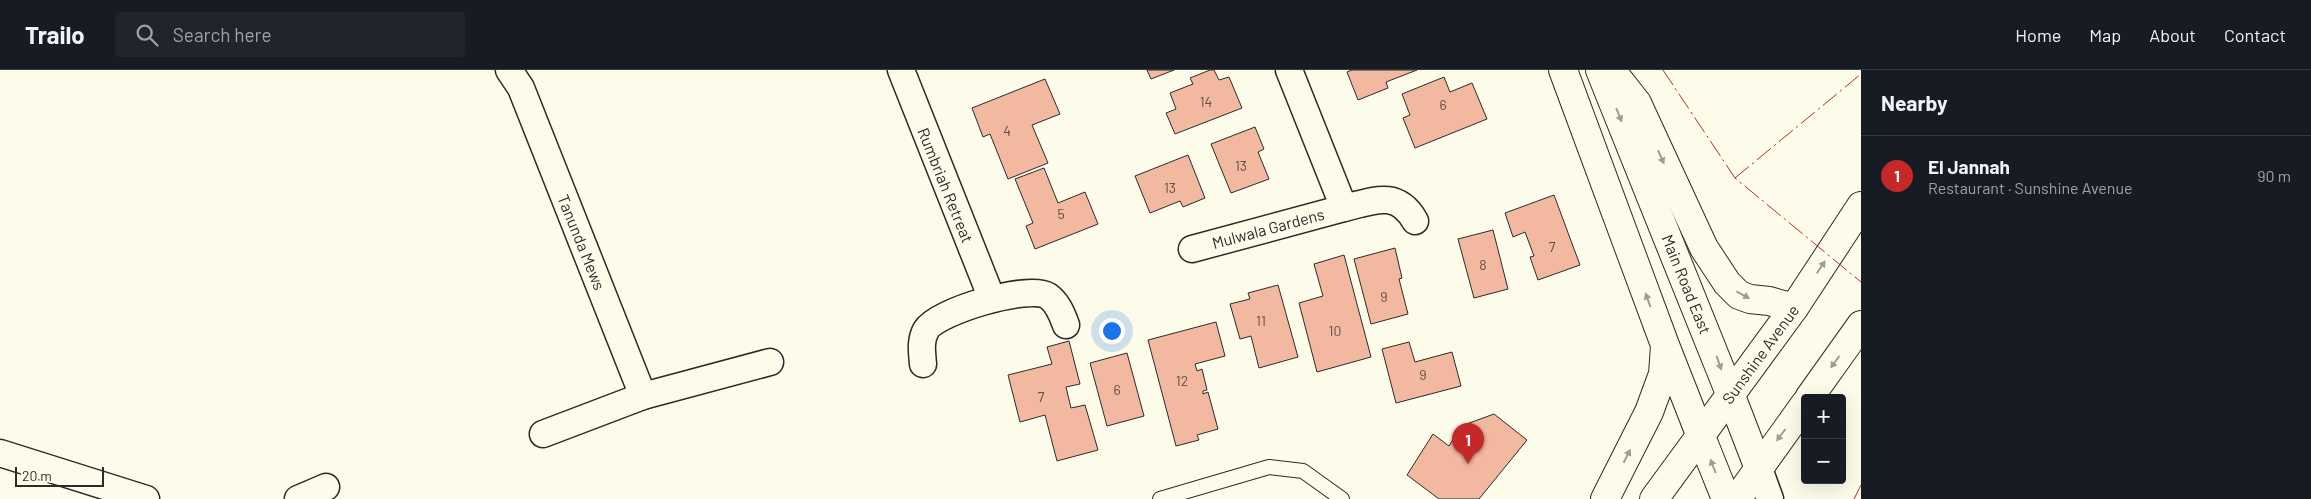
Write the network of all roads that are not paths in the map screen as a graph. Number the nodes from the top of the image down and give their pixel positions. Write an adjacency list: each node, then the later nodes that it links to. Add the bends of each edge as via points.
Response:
1 (901, 70): 11 (street, Rumbriah Retreat)
2 (1289, 70): 8 (street, Mulwala Gardens)
3 (1563, 70): 15 (main road, one-way to 3)
4 (1600, 70): 20 (main road, Main Road East, one-way to 20)
5 (1611, 70): 12 (main road, one-way to 12, via 1637,103 1704,248 1727,283 1739,295)
6 (516, 76): 19 (street, Tanunda Mews)
7 (1861, 206): 12 (main road, Sunshine Avenue, one-way to 7)
8 (1344, 208): 9 (street, Mulwala Gardens, via 1379,200 1398,202 1409,210); 10 (street, Mulwala Gardens)
9 (1415, 221)
10 (1192, 249)
11 (992, 299): 13 (street, via 1035,292 1047,295); 17 (street, via 953,311 934,321 926,329 921,342)
12 (1794, 308): 20 (main road, Sunshine Avenue)
13 (1066, 324)
14 (1861, 325): 18 (main road, one-way to 18)
15 (1665, 345): 23 (main road); 31 (main road, one-way to 15, via 1649,412 1663,374)
16 (770, 362): 19 (street)
17 (923, 364)
18 (1812, 394)
19 (643, 396): 22 (street)
20 (1731, 396): 23 (main road, Sunshine Avenue); 25 (main road, Main Road East)
21 (1801, 409): 25 (main road, one-way to 25)
22 (544, 434)
23 (1700, 434): 32 (main road, Sunshine Avenue); 33 (main road, one-way to 23)
24 (0, 453): 27 (street)
25 (1758, 466): 34 (main road); 35 (street, Main Road East)
26 (326, 487): 28 (street)
27 (146, 499)
28 (298, 499)
29 (1160, 499): 30 (lane, via 1269,467 1303,471)
30 (1342, 499)
31 (1605, 499)
32 (1654, 499)
33 (1726, 499)
34 (1737, 499)
35 (1770, 499)

